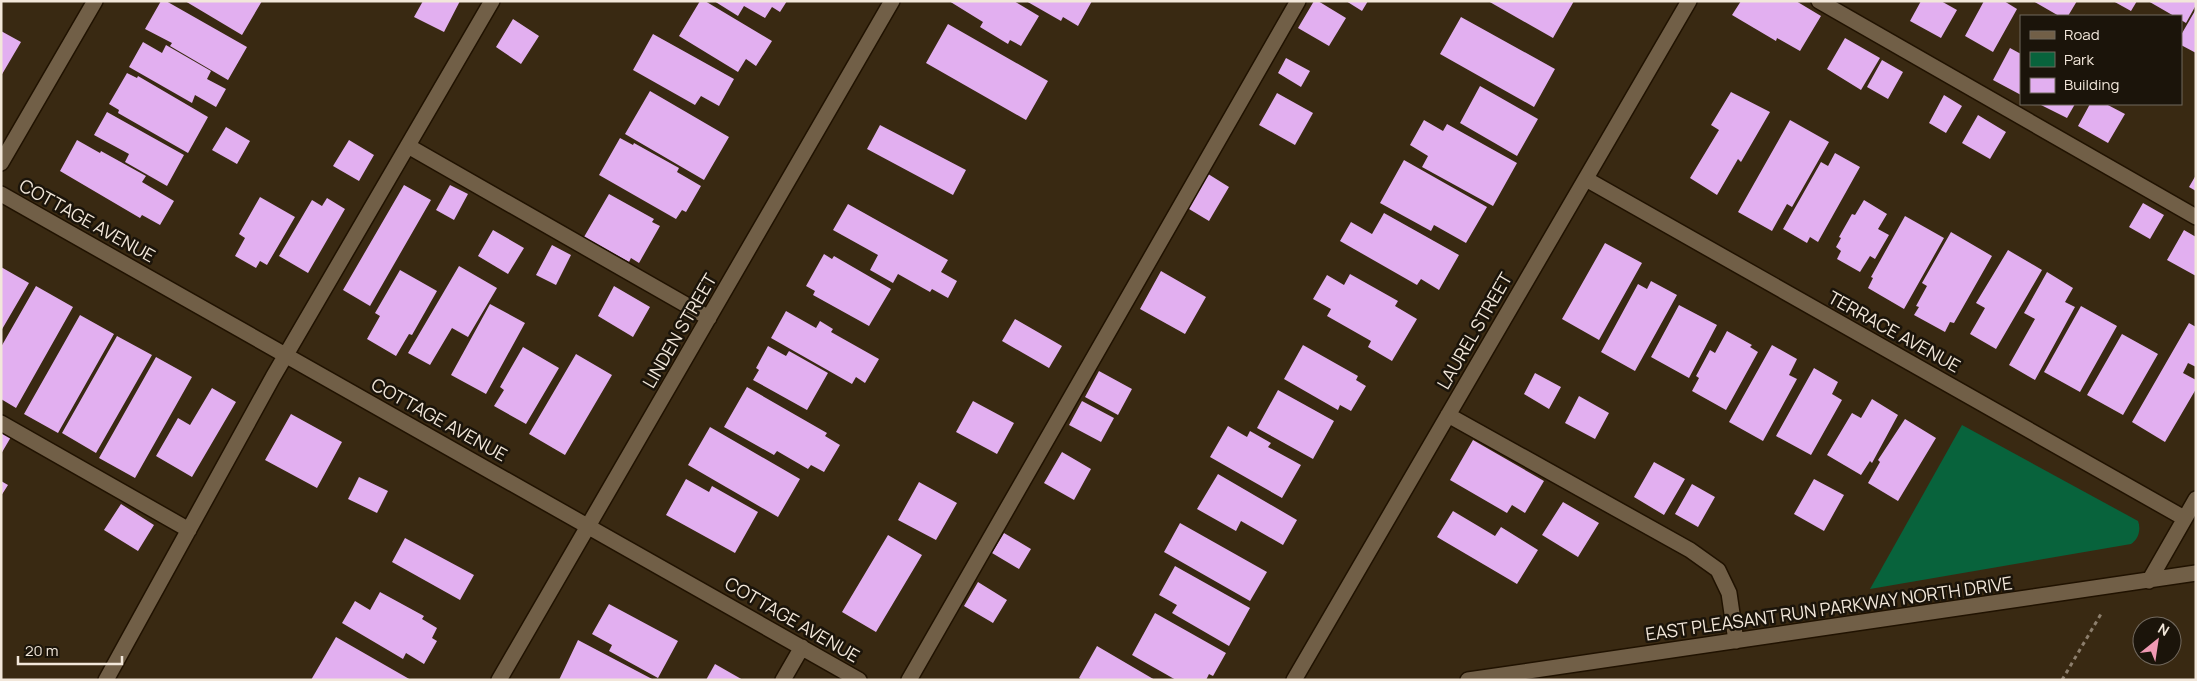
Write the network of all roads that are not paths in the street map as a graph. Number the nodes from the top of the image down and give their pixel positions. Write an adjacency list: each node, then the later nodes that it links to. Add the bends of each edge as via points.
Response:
1 (95, 1): 8 (street)
2 (492, 1): 7 (street)
3 (892, 1): 12 (street, LINDEN STREET)
4 (1298, 1): 28 (street)
5 (1689, 1): 9 (street, LAUREL STREET)
6 (1819, 1): 11 (street)
7 (408, 146): 12 (street); 13 (street)
8 (1, 163)
9 (1586, 179): 14 (street, LAUREL STREET); 17 (street, TERRACE AVENUE)
10 (1, 194): 13 (street, COTTAGE AVENUE)
11 (2196, 217)
12 (709, 318): 18 (street, LINDEN STREET)
13 (286, 355): 18 (street, COTTAGE AVENUE); 19 (street)
14 (1448, 416): 22 (street, via 1690,550 1718,570 1729,593); 29 (street, LAUREL STREET)
15 (1, 423): 19 (street)
16 (2196, 499): 17 (street)
17 (2184, 518): 21 (street)
18 (589, 526): 23 (street, COTTAGE AVENUE); 25 (street, LINDEN STREET)
19 (189, 530): 24 (street)
20 (2196, 574): 21 (street, EAST PLEASANT RUN PARKWAY NORTH DRIVE)
21 (2149, 580): 22 (street, EAST PLEASANT RUN PARKWAY NORTH DRIVE)
22 (1736, 641): 30 (street, EAST PLEASANT RUN PARKWAY NORTH DRIVE)
23 (802, 647): 26 (street); 27 (street, COTTAGE AVENUE)
24 (106, 680)
25 (499, 680)
26 (783, 680)
27 (859, 680)
28 (909, 680)
29 (1294, 680)
30 (1468, 680)

